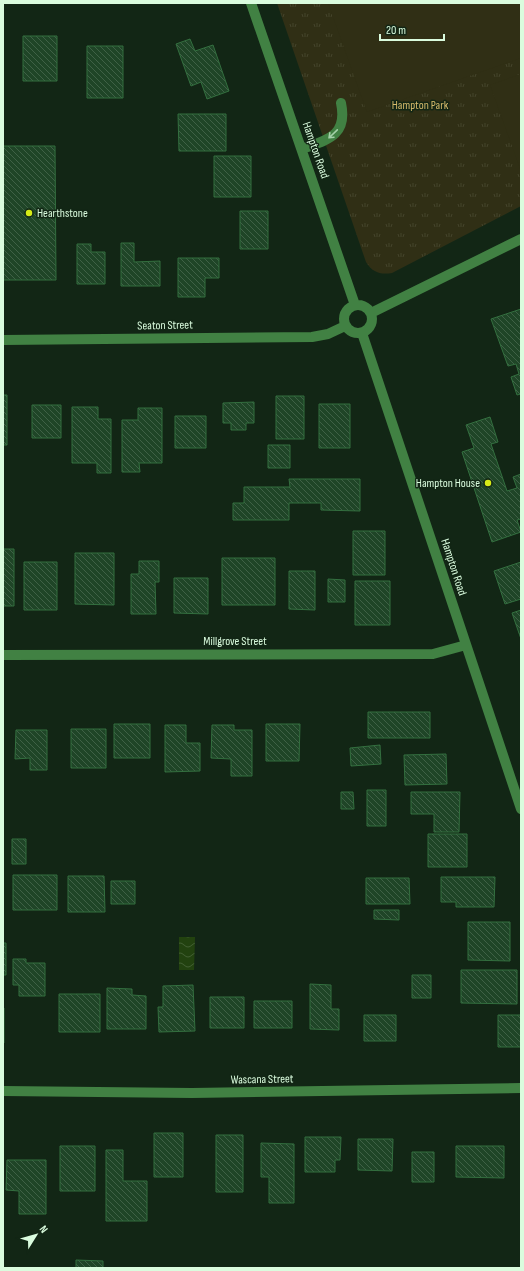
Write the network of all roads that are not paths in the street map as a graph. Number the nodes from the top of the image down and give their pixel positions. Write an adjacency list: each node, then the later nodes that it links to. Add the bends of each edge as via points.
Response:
1 (252, 3): 3 (street, Hampton Road)
2 (340, 103): 3 (street, one-way to 3, via 343,116 335,134 329,139)
3 (302, 149): 5 (street, Hampton Road)
4 (521, 239): 6 (street)
5 (355, 305): 6 (street, via 365,306); 7 (street, via 344,315)
6 (371, 313): 8 (street, via 371,327)
7 (345, 326): 8 (street, via 350,332); 9 (street, Seaton Street, via 328,334 312,337)
8 (362, 333): 10 (street, Hampton Road)
9 (3, 340)
10 (466, 644): 11 (street, Millgrove Street, via 433,654); 12 (street, Hampton Road)
11 (3, 655)
12 (521, 809)
13 (521, 1088): 14 (street, Wascana Street, via 192,1093)
14 (3, 1091)

